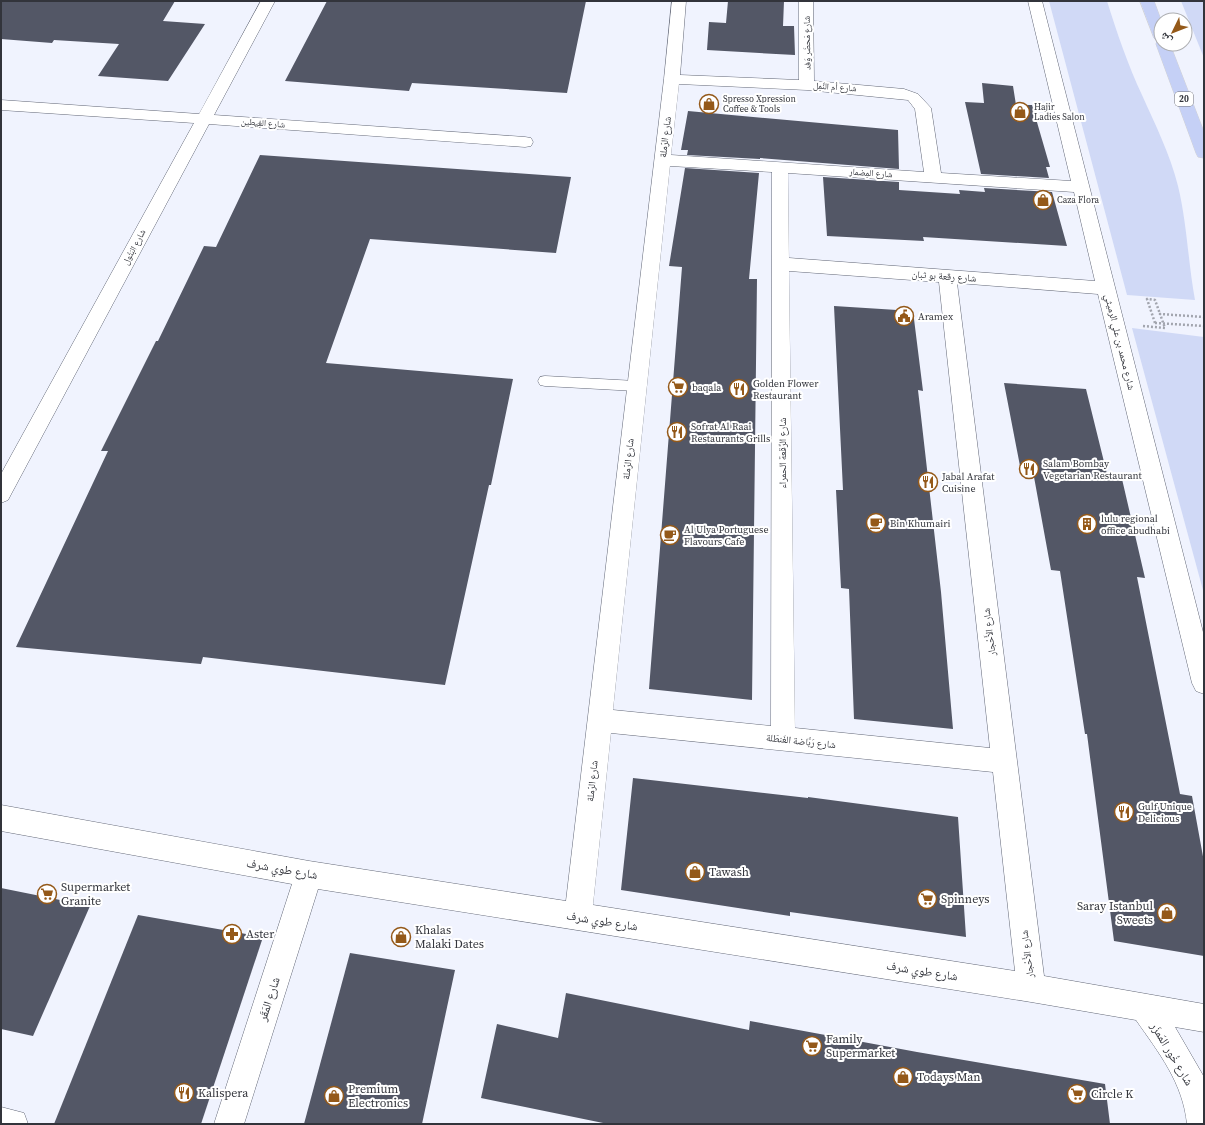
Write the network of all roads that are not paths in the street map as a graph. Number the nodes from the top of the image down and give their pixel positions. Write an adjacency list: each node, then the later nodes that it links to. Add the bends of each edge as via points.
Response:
1 (268, 1): 11 (street, شارع البَتُول)
2 (680, 1): 8 (street, شارع الرّملة)
3 (806, 1): 9 (street, شارع مَحضَر وَفد)
4 (1035, 1): 17 (street, شارع محمد بن علي الرميثي)
5 (1147, 1): 6 (main road)
6 (1153, 17)
7 (1166, 52): 13 (main road, 20)
8 (672, 79): 9 (street, شارع أم النَّمِل); 14 (street, شارع الرّملة)
9 (807, 85): 16 (street, شارع أم النَّمِل, via 895,92 913,97 923,108)
10 (1, 105): 11 (street, شارع الغِيطين)
11 (203, 119): 12 (street, شارع الغِيطين); 23 (street, شارع البَتُول)
12 (524, 142)
13 (1204, 153)
14 (662, 160): 15 (street, شارع المِضمار); 22 (street, شارع الرّملة)
15 (780, 167): 16 (street, شارع المِضمار); 18 (street, شارع الرِّقعة الحمراء)
16 (933, 177): 17 (street, شارع المِضمار)
17 (1080, 186): 20 (street, شارع محمد بن علي الرميثي)
18 (781, 264): 19 (street, شارع رِقعة بو ثبان); 26 (street, شارع الرِّقعة الحمراء)
19 (946, 276): 20 (street, شارع رِقعة بو ثبان); 27 (street, شارع الأَحْجار)
20 (1107, 288): 24 (street, شارع محمد بن علي الرميثي)
21 (546, 381): 22 (lane)
22 (636, 386): 25 (street, شارع الرّملة)
23 (1, 494)
24 (1204, 683)
25 (599, 720): 26 (street, شارع رَبَّاضة الغَنطَلة); 30 (street, شارع الرّملة)
26 (783, 739): 27 (street, شارع رَبَّاضة الغَنطَلة)
27 (1004, 761): 31 (street, شارع الأَحْجار)
28 (1, 818): 29 (street, شارع طوي شرف)
29 (309, 874): 30 (street, شارع طوي شرف); 37 (street, شارع المَقَر)
30 (578, 917): 31 (street, شارع طوي شرف)
31 (1031, 988): 32 (street, شارع طوي شرف)
32 (1144, 1008): 33 (street, شارع طوي شرف); 34 (street, شارع خُور المَمزَر)
33 (1204, 1018)
34 (1201, 1099)
35 (1, 1122): 36 (street)
36 (14, 1124)
37 (229, 1124)

